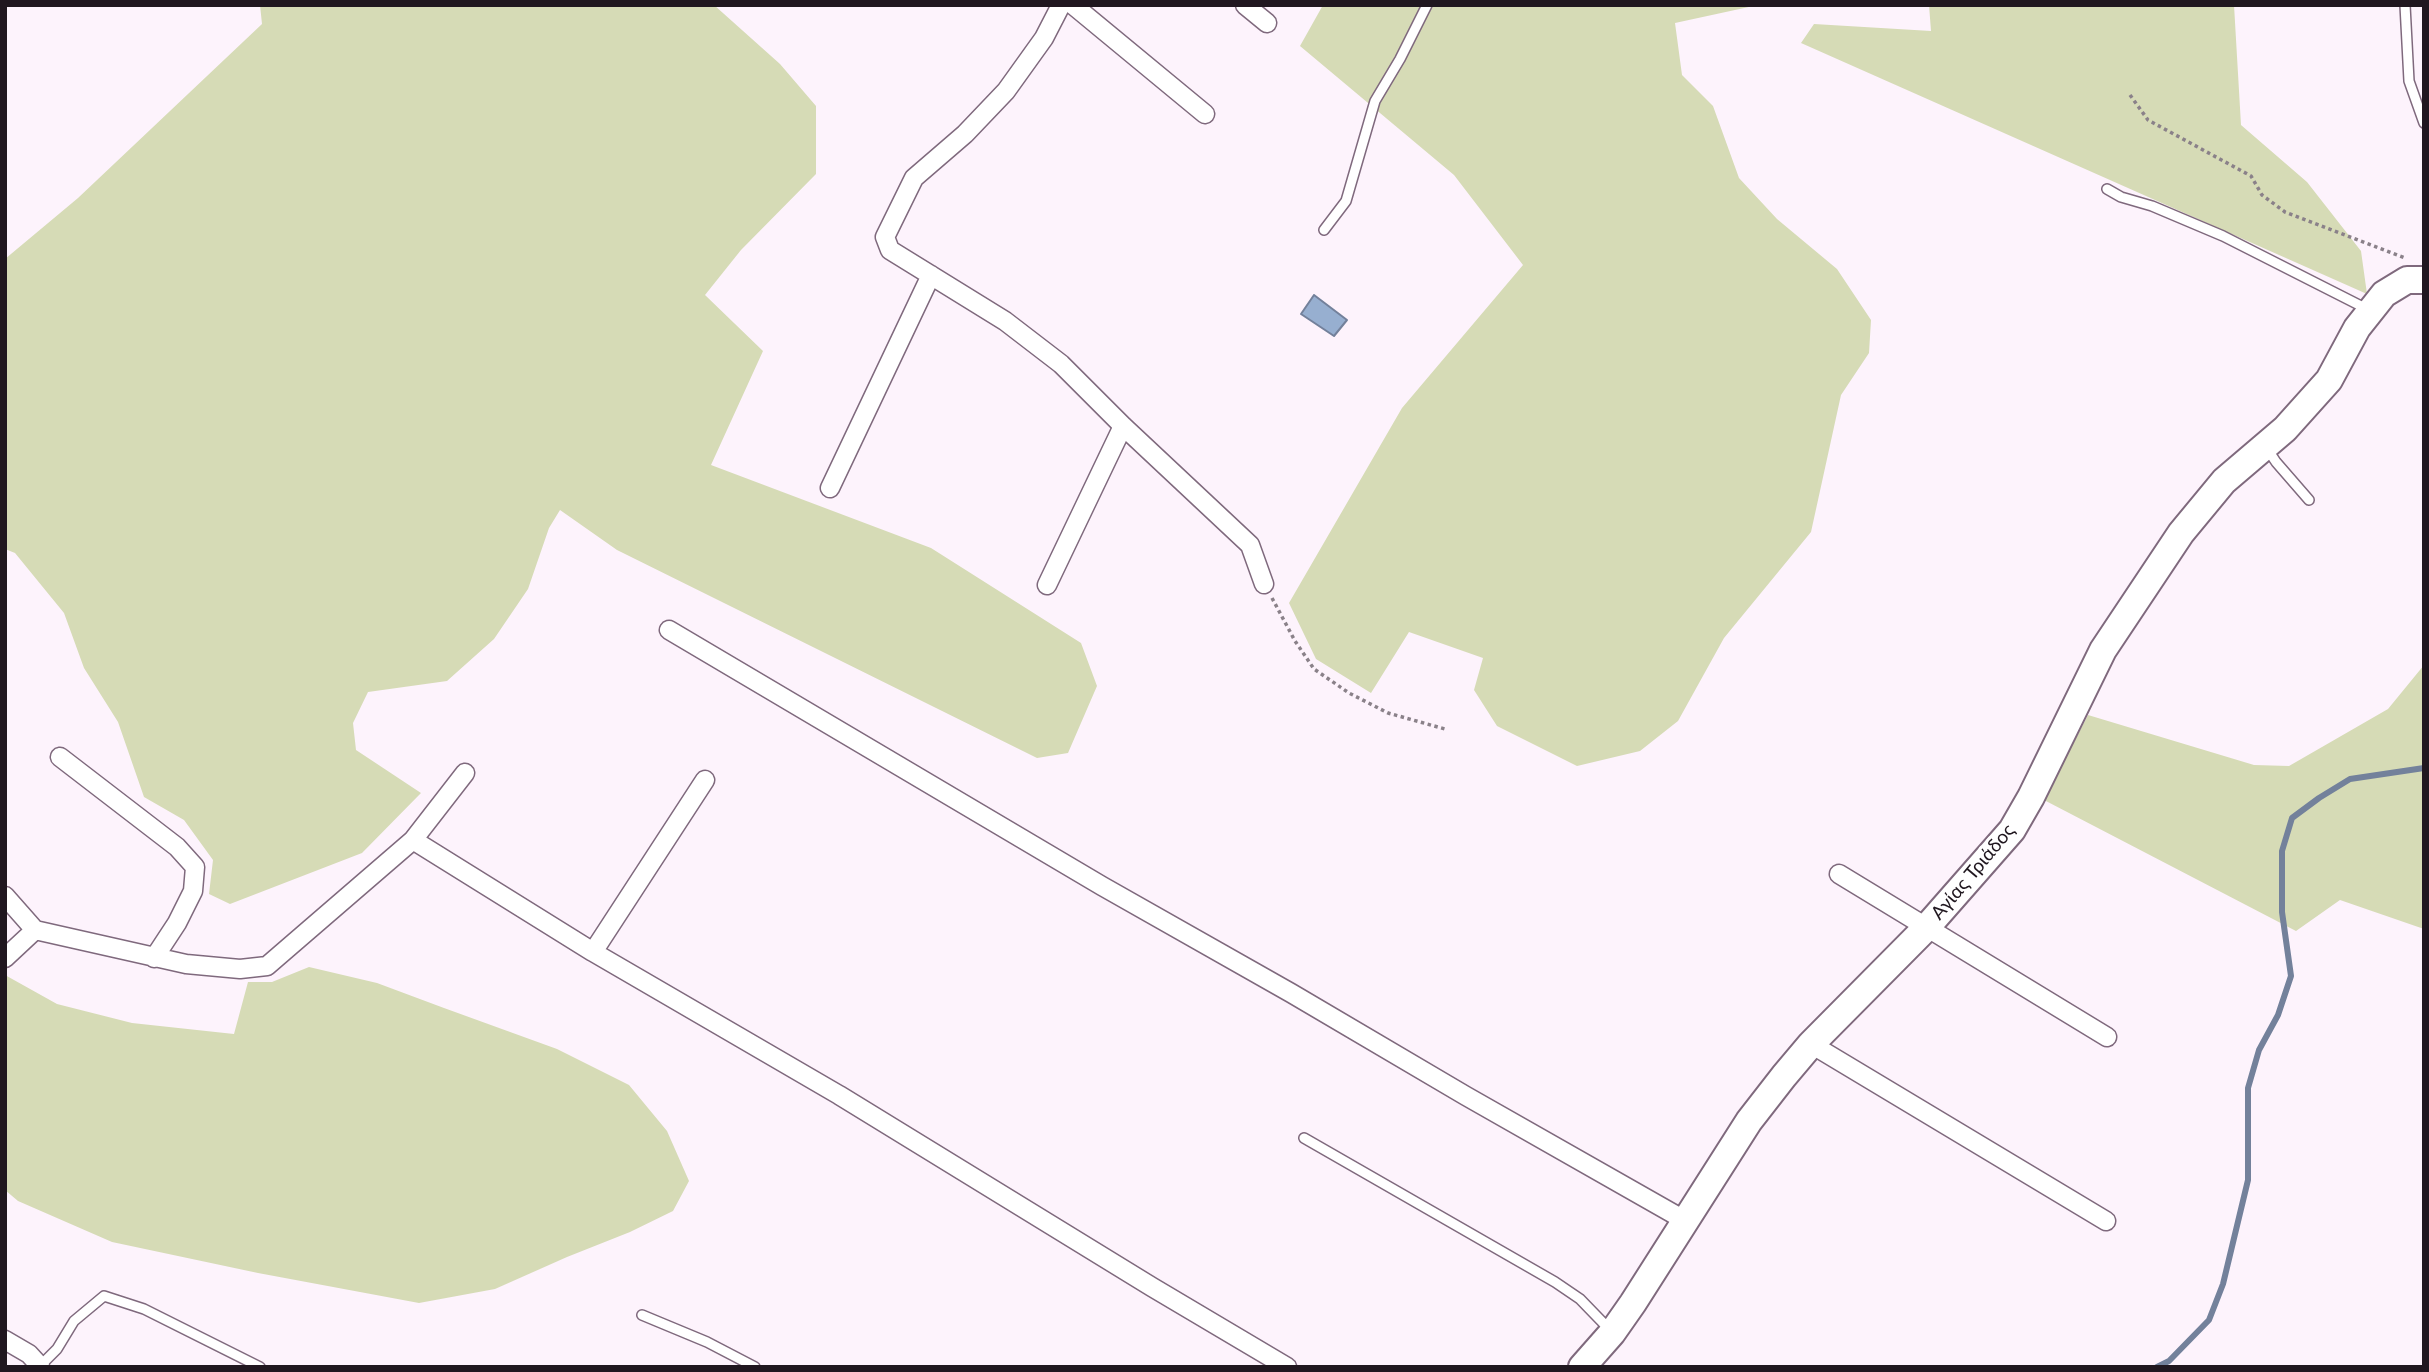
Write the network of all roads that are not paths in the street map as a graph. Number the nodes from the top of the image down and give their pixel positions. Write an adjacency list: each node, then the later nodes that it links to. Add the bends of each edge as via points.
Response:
1 (1061, 5): 12 (street, via 1006,91 914,178 885,237 890,250)
2 (1073, 5): 7 (street)
3 (1245, 5): 6 (street)
4 (1427, 5): 10 (lane, via 1375,100 1346,201)
5 (2405, 5): 8 (lane, via 2409,81)
6 (1267, 23)
7 (1205, 114)
8 (2424, 123)
9 (2107, 189): 13 (lane, via 2223,236)
10 (1324, 230)
11 (2418, 270): 13 (street, Αγίας Τριάδος)
12 (931, 275): 14 (street, via 1005,321 1061,364); 16 (street)
13 (2370, 311): 15 (street, Αγίας Τριάδος, via 2329,380)
14 (1123, 426): 18 (street, via 1250,545); 19 (street)
15 (2265, 445): 17 (lane); 27 (street, Αγίας Τριάδος, via 2224,481 2181,533 2103,650 2012,830)
16 (830, 488)
17 (2309, 500)
18 (1264, 584)
19 (1047, 585)
20 (669, 631): 35 (street)
21 (60, 757): 31 (street, via 177,847 195,867 193,891)
22 (465, 773): 24 (street)
23 (705, 780): 29 (street)
24 (413, 839): 29 (street); 31 (street, via 267,966 240,969)
25 (1839, 874): 27 (street)
26 (5, 896): 28 (street)
27 (1926, 928): 32 (street); 33 (street, Αγίας Τριάδος)
28 (35, 930): 30 (street); 31 (street)
29 (593, 952): 43 (street, via 839,1095)
30 (5, 958)
31 (154, 958)
32 (2107, 1037)
33 (1811, 1044): 35 (street, Αγίας Τριάδος, via 1749,1121); 36 (street)
34 (1304, 1138): 38 (lane, via 1555,1282 1580,1299)
35 (1686, 1221): 38 (street, Αγίας Τριάδος)
36 (2106, 1221)
37 (642, 1315): 42 (lane)
38 (1612, 1333): 44 (street, Αγίας Τριάδος)
39 (5, 1339): 40 (street)
40 (40, 1366): 41 (lane, via 74,1321 104,1296 144,1309)
41 (260, 1367)
42 (755, 1367)
43 (1287, 1367)
44 (1582, 1367)

